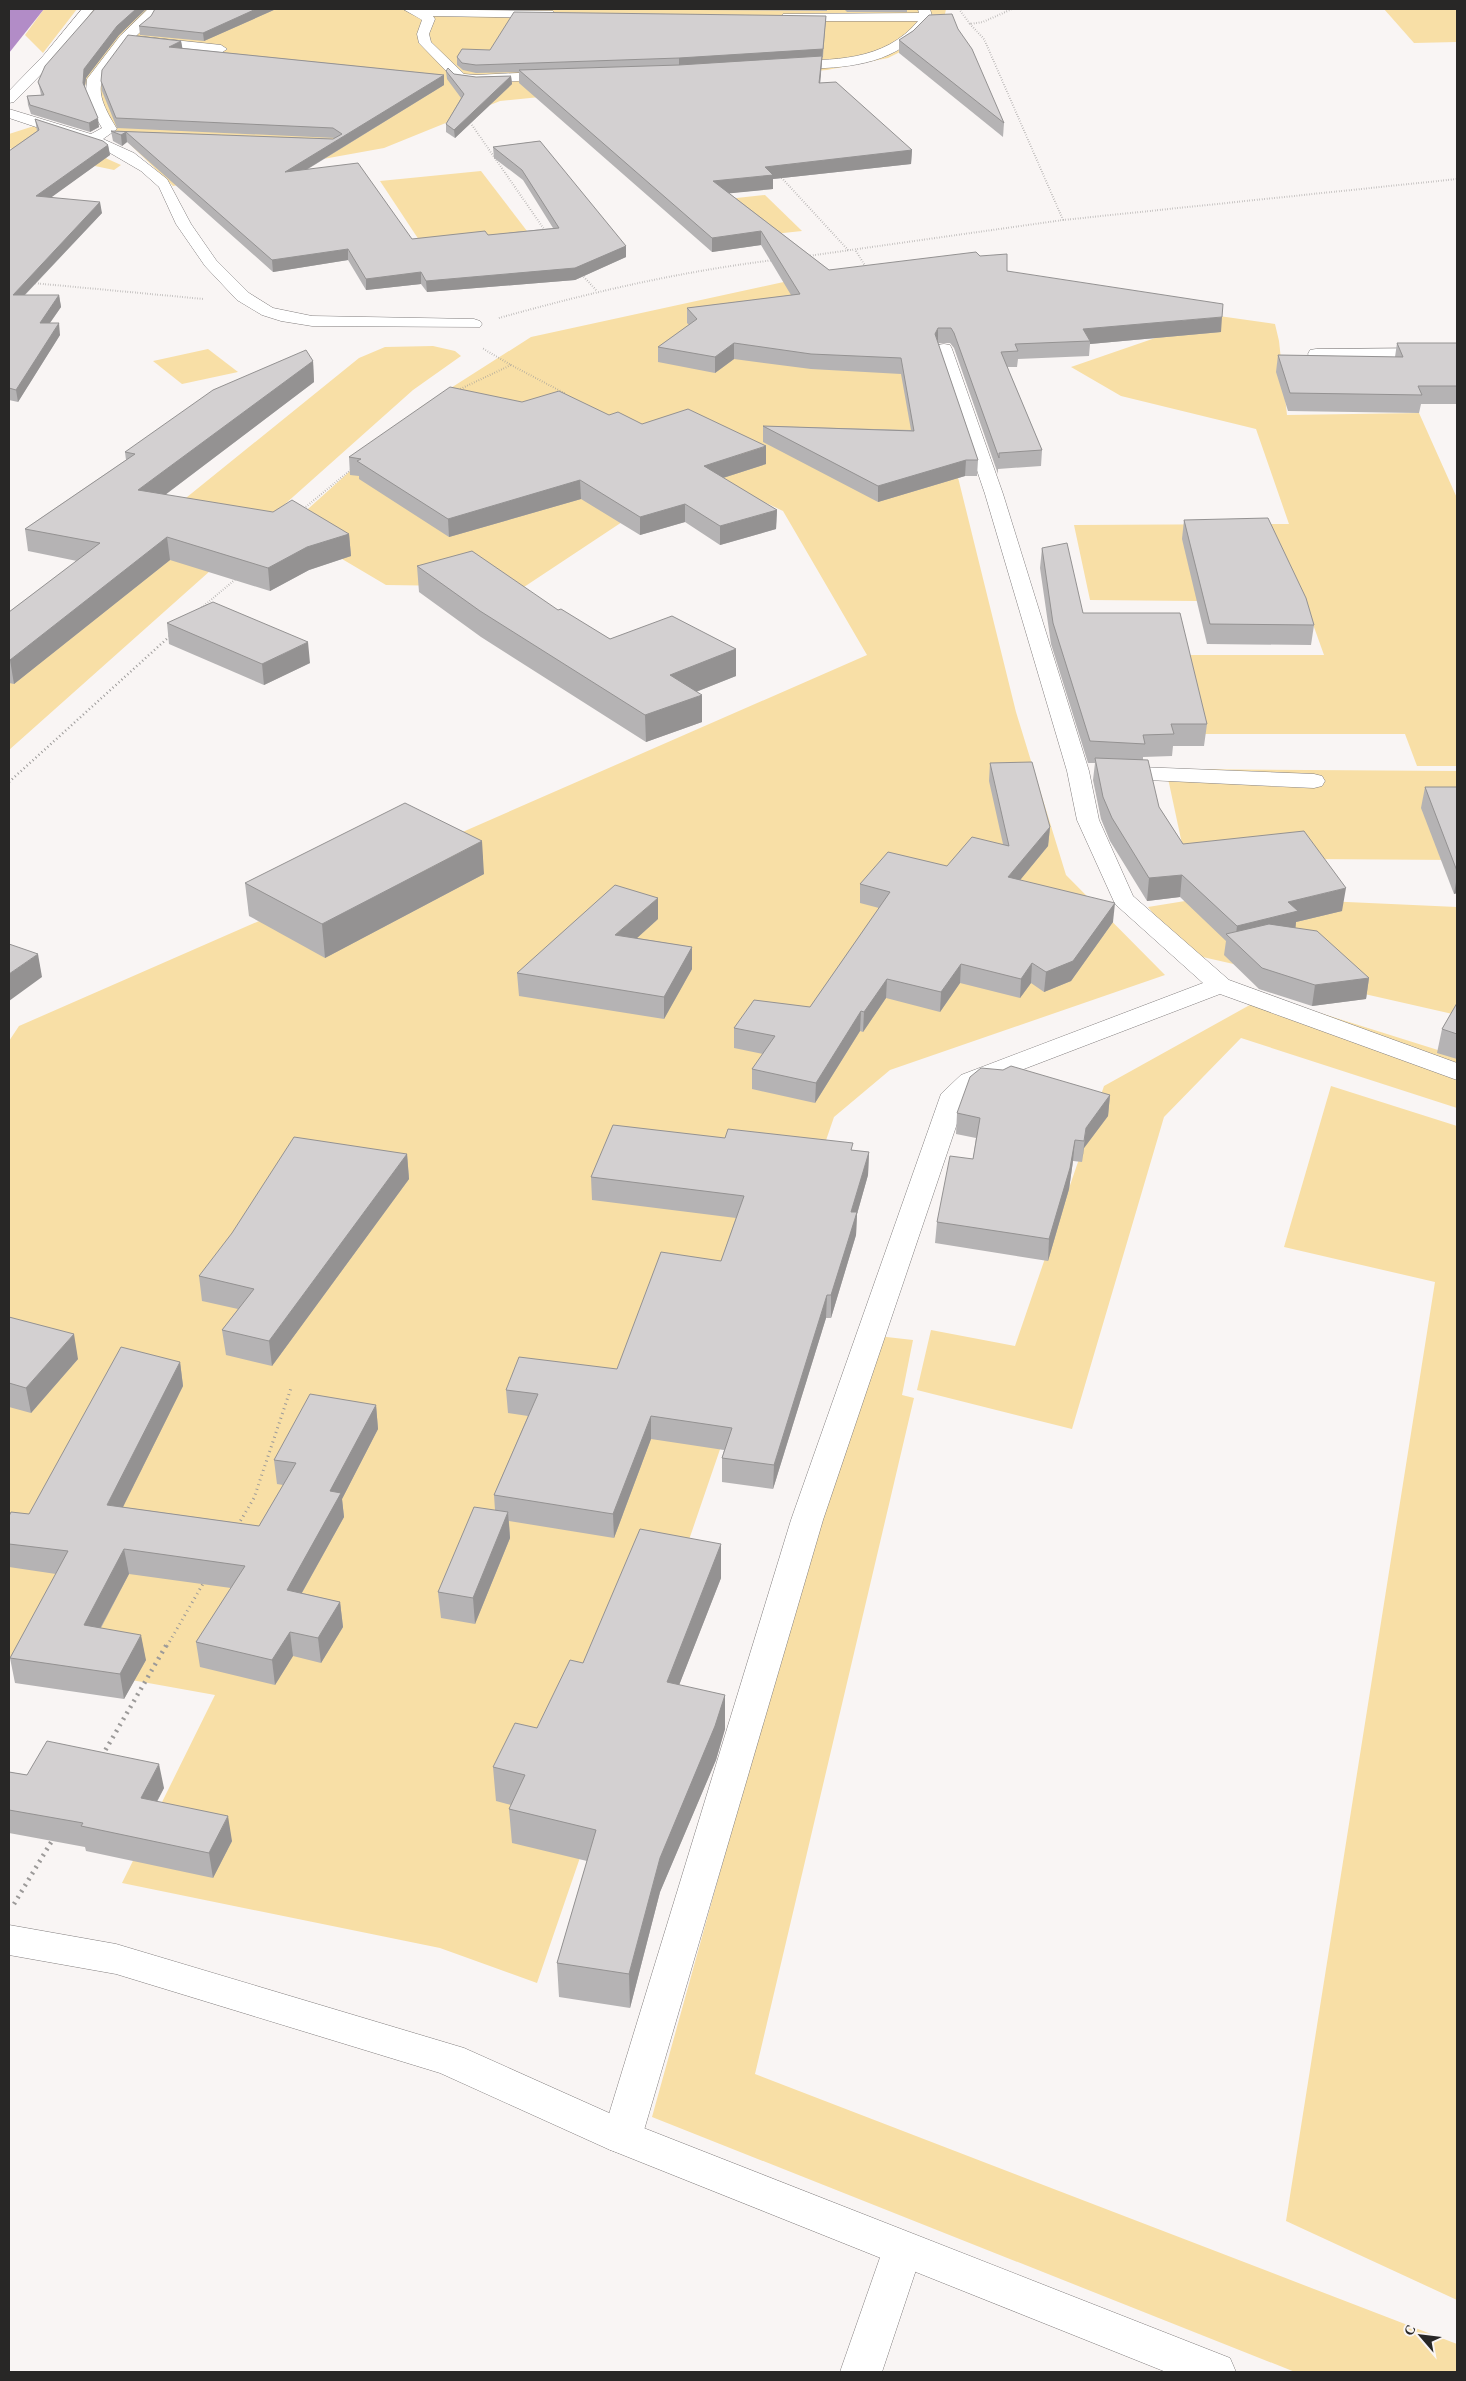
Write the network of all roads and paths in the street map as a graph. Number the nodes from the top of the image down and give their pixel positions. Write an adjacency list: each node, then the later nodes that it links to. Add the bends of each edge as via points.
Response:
1 (88, 9): 14 (main road, via 48,59)
2 (154, 9): 10 (main road)
3 (959, 9): 9 (path)
4 (1012, 9): 9 (path)
5 (413, 10): 6 (main road); 13 (main road, via 429,19 423,34 425,43 460,77)
6 (562, 14)
7 (921, 14): 8 (main road, via 898,18); 12 (main road, via 924,23 902,43 880,56 843,62)
8 (778, 17)
9 (970, 24): 21 (path, via 984,39)
10 (125, 39): 11 (main road); 18 (main road, via 94,79 93,91 110,129)
11 (221, 50)
12 (769, 65)
13 (567, 75)
14 (9, 99)
15 (9, 113): 18 (main road)
16 (472, 125): 22 (path)
17 (127, 135): 18 (main road)
18 (98, 137): 31 (main road, via 149,170 163,184 177,213 214,269)
19 (776, 172): 23 (path)
20 (1457, 179): 21 (path)
21 (1063, 220): 24 (path)
22 (548, 235)
23 (849, 251): 24 (path); 25 (path)
24 (856, 251): 28 (path)
25 (800, 257)
26 (781, 260): 30 (path, via 703,269)
27 (578, 270): 30 (path)
28 (869, 271)
29 (28, 282): 31 (path)
30 (596, 291): 32 (path)
31 (254, 304): 32 (main road, via 276,314 327,322)
32 (474, 324): 36 (path, via 468,333 469,339)
33 (944, 349): 44 (main road, via 994,494)
34 (1457, 353): 35 (main road)
35 (1316, 354)
36 (511, 365): 37 (path); 38 (path)
37 (450, 395)
38 (570, 396)
39 (356, 466): 40 (path)
40 (296, 516)
41 (243, 572): 42 (path)
42 (200, 610)
43 (171, 634): 46 (path)
44 (1078, 771): 45 (main road); 47 (main road, via 1088,820 1123,898)
45 (1314, 781)
46 (9, 782)
47 (1220, 985): 48 (main road); 56 (main road, via 994,1071 970,1081 954,1094 807,1520)
48 (1457, 1072)
49 (291, 1388): 50 (path, via 254,1498)
50 (234, 1532)
51 (209, 1574): 52 (path)
52 (99, 1761)
53 (54, 1837): 54 (path)
54 (9, 1913)
55 (9, 1940): 56 (main road, via 116,1959 450,2060)
56 (622, 2137): 57 (main road)
57 (903, 2249): 58 (main road); 59 (main road)
58 (861, 2372)
59 (1215, 2372)

